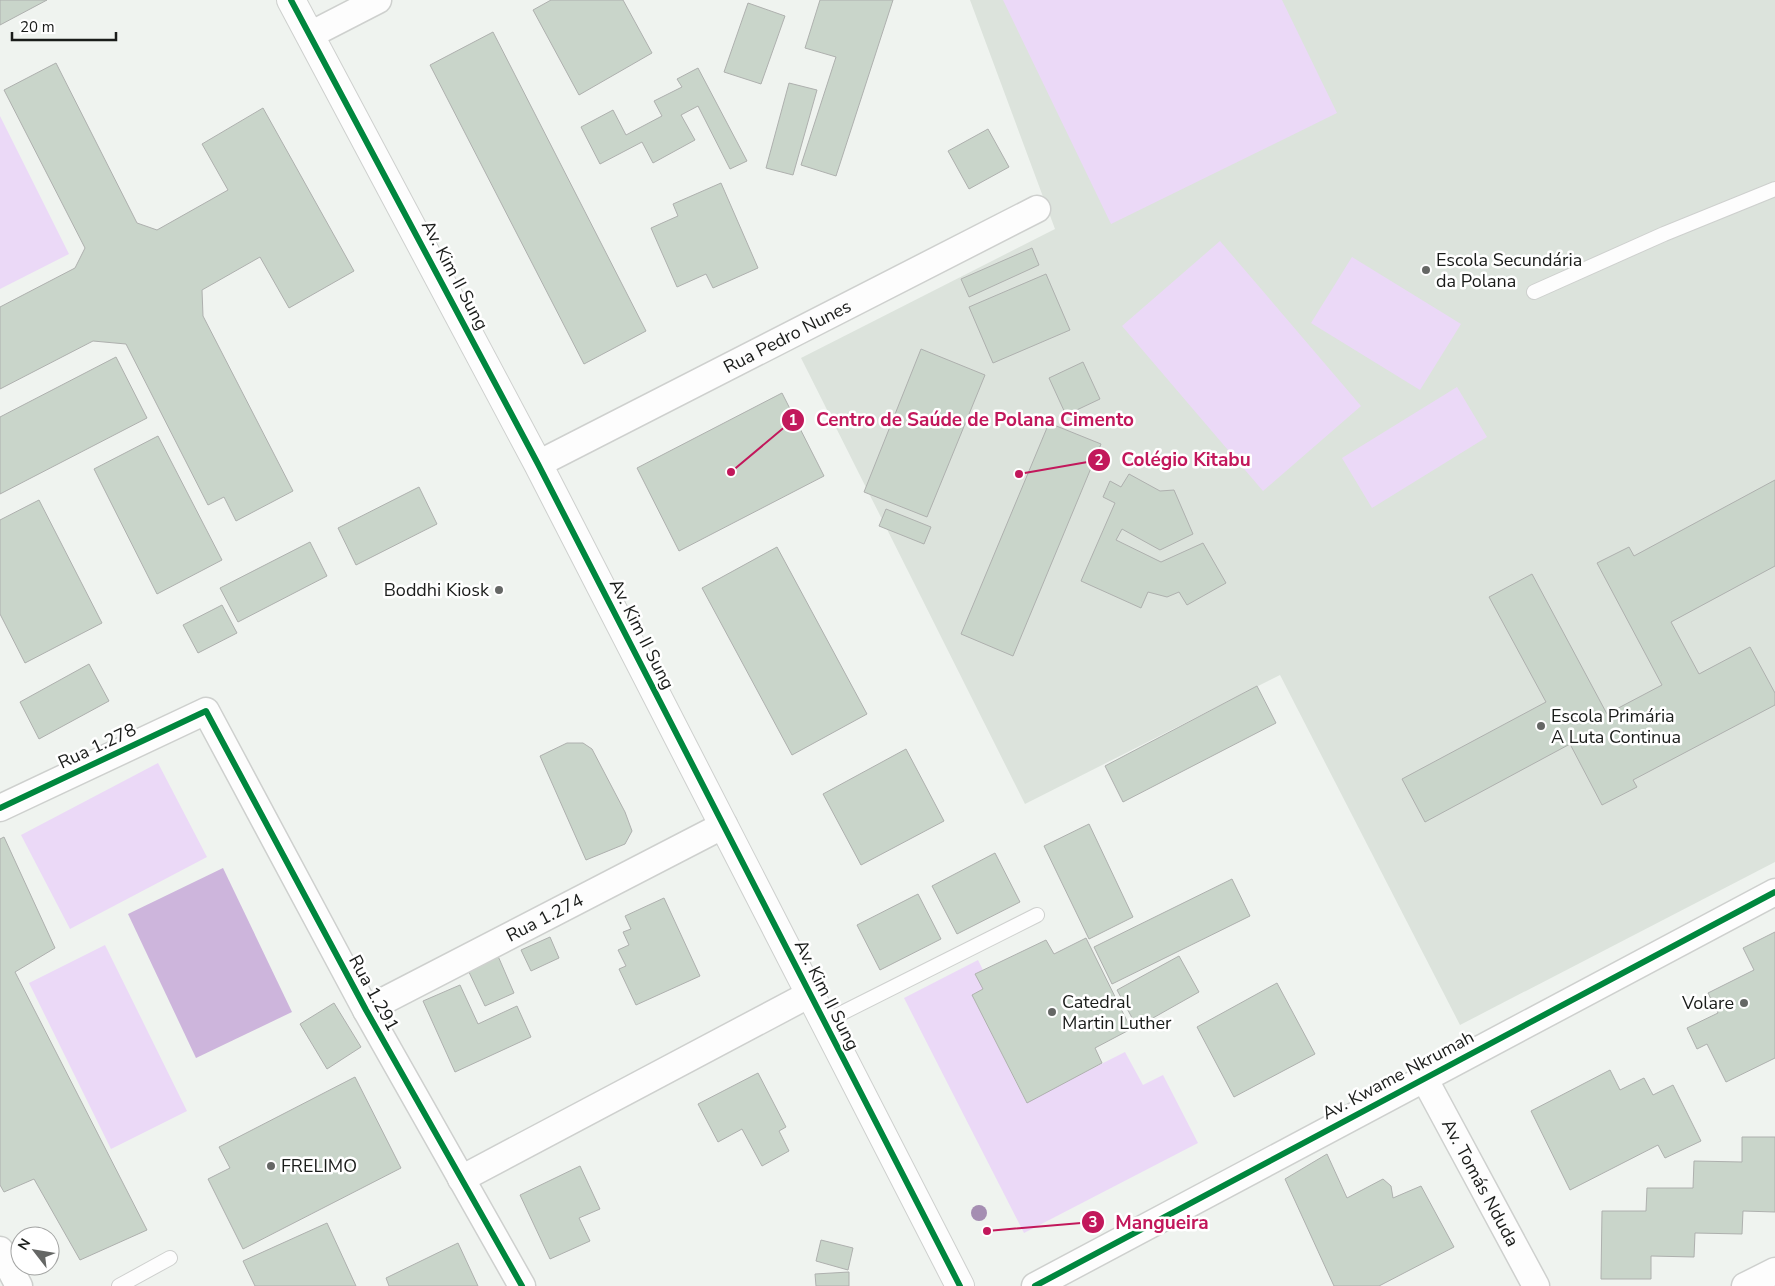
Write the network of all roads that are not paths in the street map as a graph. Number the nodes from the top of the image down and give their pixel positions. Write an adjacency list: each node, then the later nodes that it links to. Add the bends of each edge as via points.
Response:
1 (291, 0): 3 (street, Av. Kim II Sung)
2 (378, 0): 3 (street)
3 (310, 36): 7 (street, Av. Kim II Sung)
4 (1775, 189): 6 (lane)
5 (1037, 209): 7 (street, Rua Pedro Nunes)
6 (1534, 292)
7 (538, 464): 10 (street, Av. Kim II Sung)
8 (206, 711): 9 (street, Rua 1.278); 14 (street, Rua 1.291)
9 (0, 808)
10 (724, 825): 13 (street, Av. Kim II Sung); 14 (street, Rua 1.274)
11 (1775, 892): 16 (street, Av. Kwame Nkrumah)
12 (1037, 915): 15 (lane)
13 (810, 994): 15 (street, Av. Kim II Sung); 17 (street)
14 (366, 1010): 17 (street, Rua 1.291)
15 (824, 1022): 24 (street, Av. Kim II Sung)
16 (1424, 1078): 25 (street, Av. Kwame Nkrumah); 26 (street, Av. Tomás Nduda)
17 (461, 1180): 23 (street, Rua 1.291)
18 (0, 1250): 21 (street)
19 (170, 1258): 22 (lane)
20 (1775, 1271): 27 (street)
21 (19, 1286)
22 (119, 1286)
23 (522, 1286)
24 (960, 1286)
25 (1035, 1286)
26 (1536, 1286)
27 (1745, 1286)

